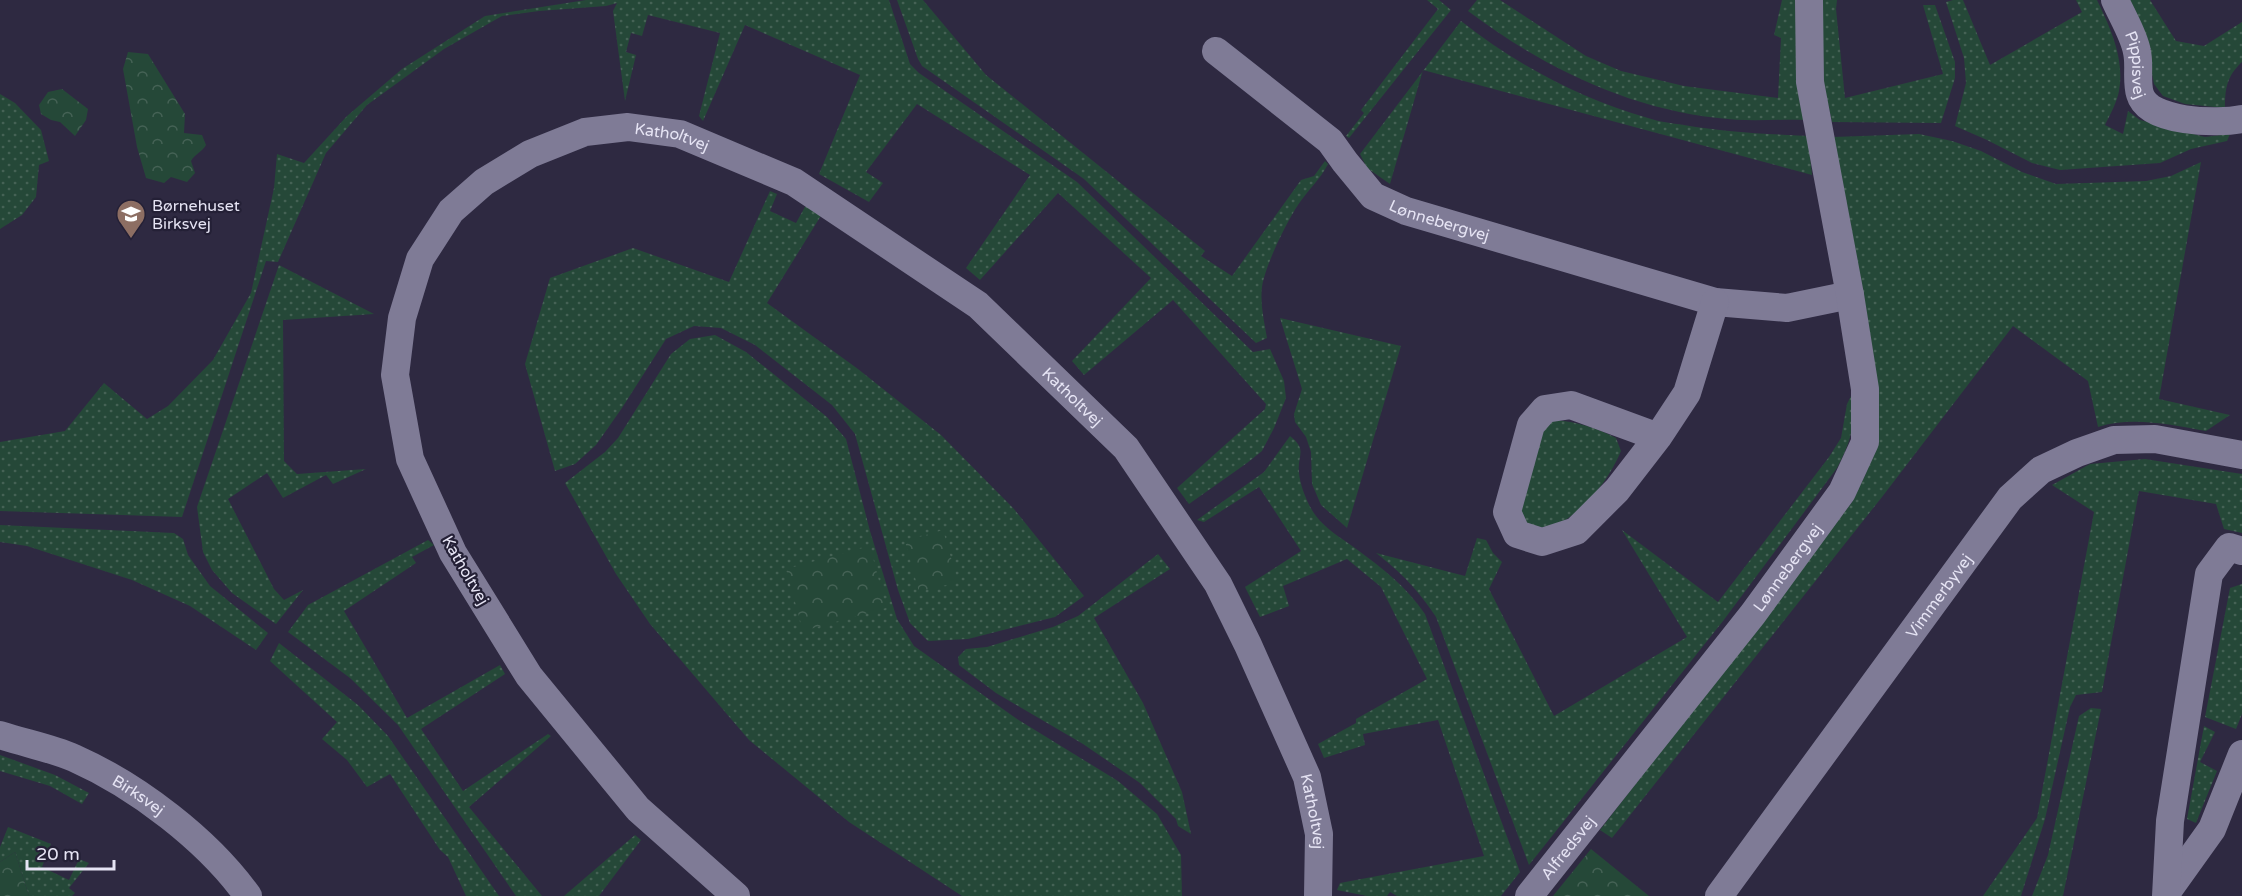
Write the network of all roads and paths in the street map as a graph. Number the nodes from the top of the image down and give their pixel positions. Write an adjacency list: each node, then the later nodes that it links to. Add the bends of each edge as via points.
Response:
1 (1809, 0): 5 (street, Lønnebergvej, via 1810,82)
2 (2115, 0): 4 (street, Pippisvej, via 2137,51 2140,96 2154,111 2192,120)
3 (1216, 51): 6 (street, Lønnebergvej, via 1330,141 1373,196 1429,219)
4 (2242, 119)
5 (1850, 295): 6 (street, Lønnebergvej, via 1787,308); 12 (street, Lønnebergvej, via 1865,389 1865,442 1842,492 1753,614)
6 (1715, 302): 7 (street, via 1687,393)
7 (1658, 437): 7 (street, via 1571,405 1545,409 1531,425 1507,512 1517,534 1542,542 1576,531 1617,490)
8 (2242, 455): 18 (street, Vimmerbyvej, via 2155,439 2114,440 2041,470 2010,498)
9 (2242, 550): 13 (street, via 2229,547 2209,574 2170,821)
10 (0, 735): 14 (street, Birksvej, via 73,757 137,792 195,838)
11 (2242, 754): 13 (street, via 2212,829)
12 (1604, 801): 17 (street, Alfredsvej)
13 (2166, 894)
14 (248, 896)
15 (736, 896): 16 (street, Katholtvej, via 638,809 529,675 453,553 410,459 395,375 402,318 420,259 452,211 484,182 530,154 585,132 628,127 680,134 794,182 978,305 1126,448 1218,584 1307,777 1319,834)
16 (1318, 896)
17 (1529, 896)
18 (1719, 896)

